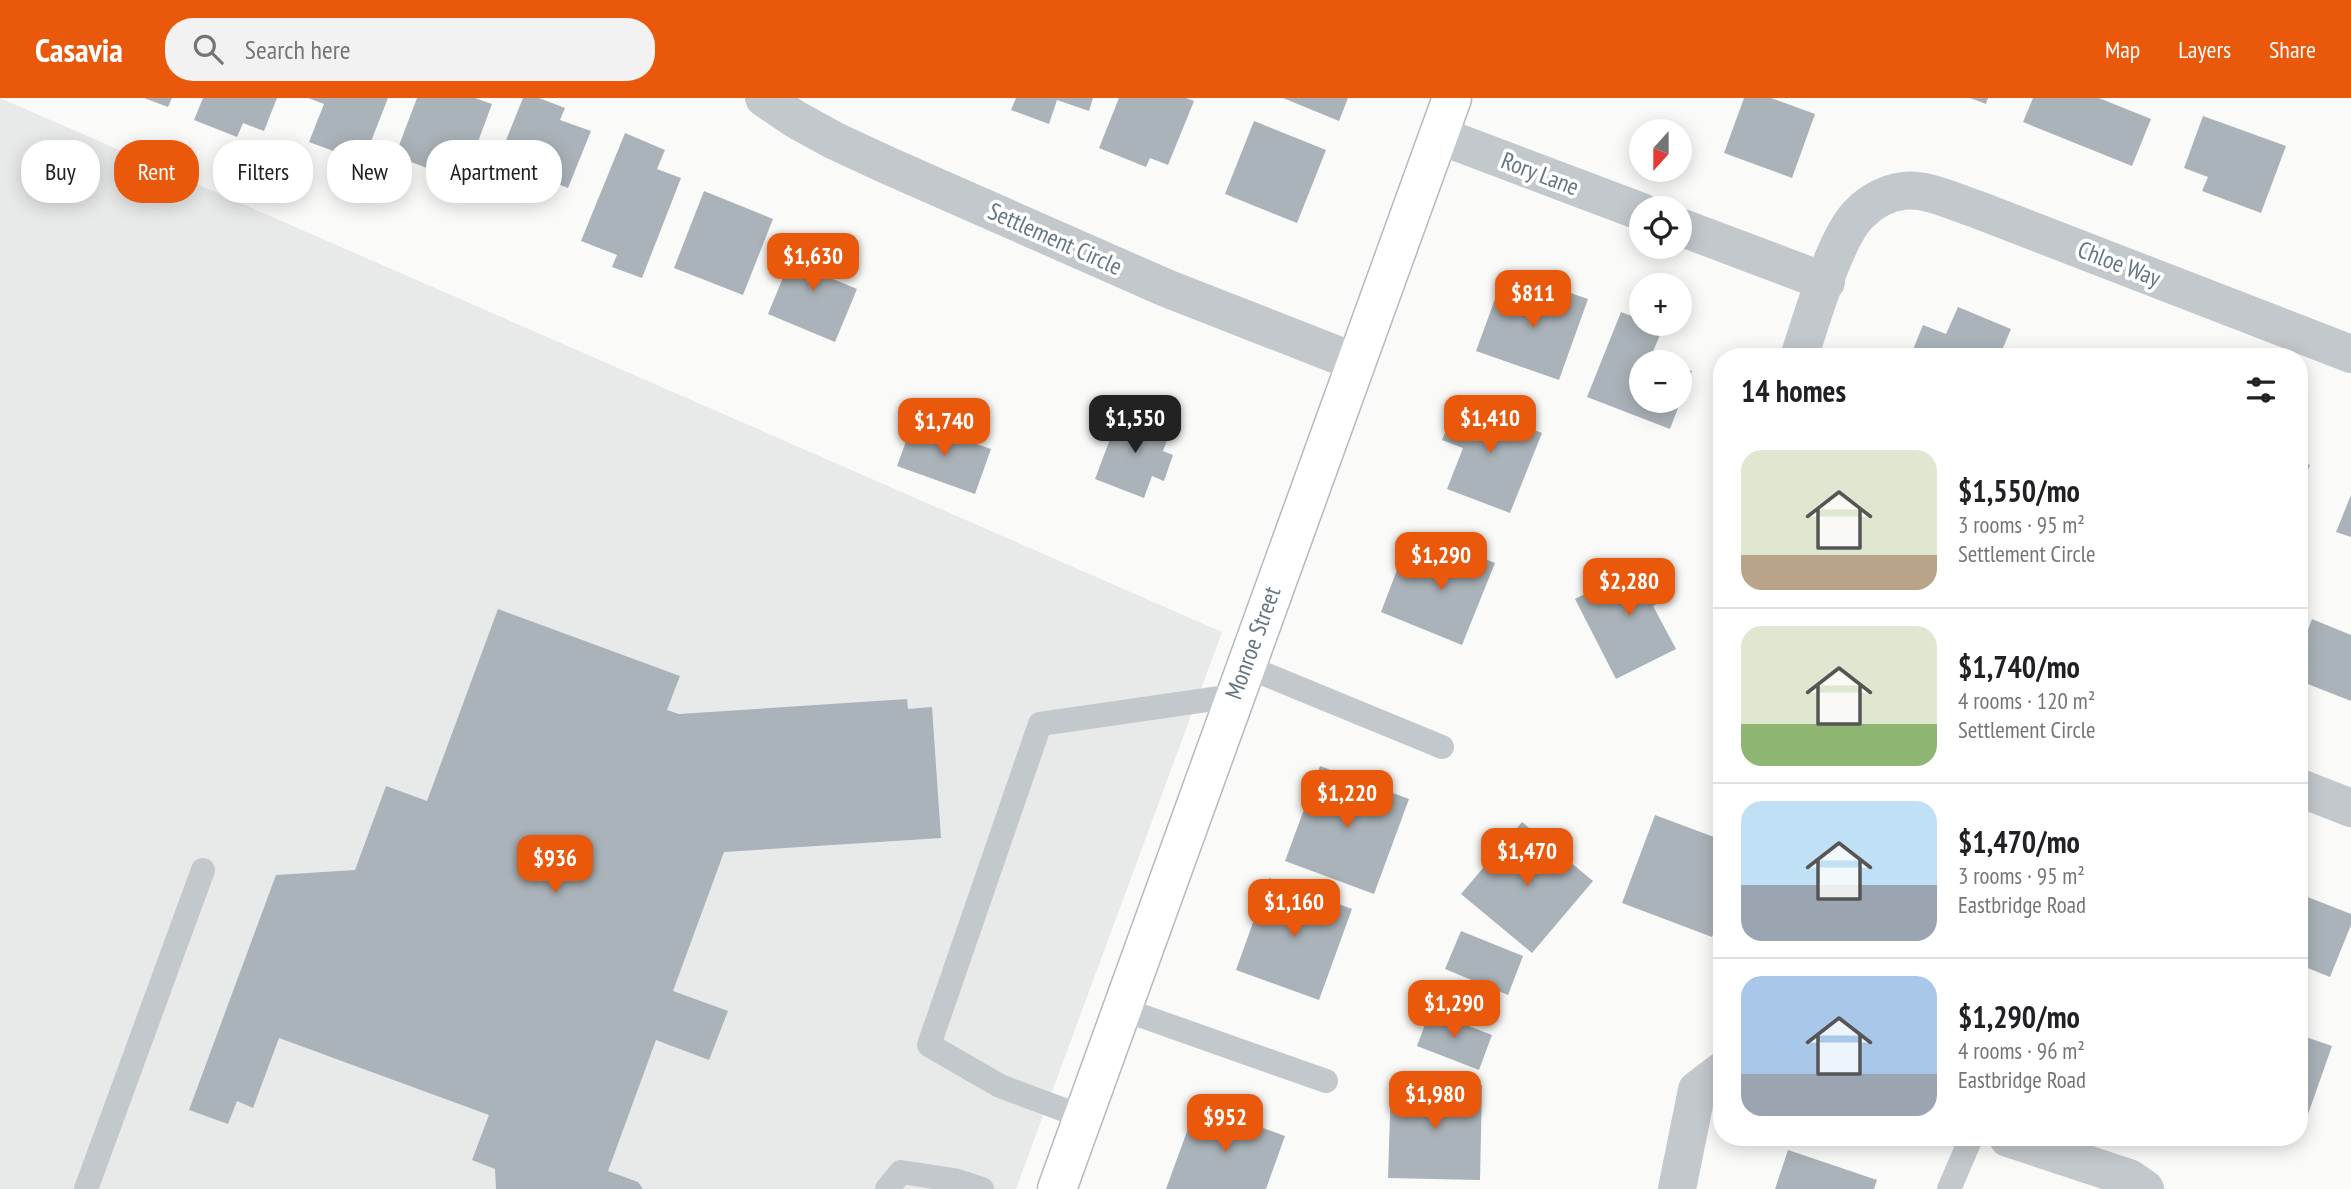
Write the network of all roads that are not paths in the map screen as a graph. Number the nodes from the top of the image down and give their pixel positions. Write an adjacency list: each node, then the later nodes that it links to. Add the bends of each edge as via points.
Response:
1 (764, 98): 9 (street, Settlement Circle, via 835,141 902,172 1166,288)
2 (1452, 98): 3 (street, Monroe Street)
3 (1438, 135): 4 (street, Rory Lane); 9 (street, Monroe Street)
4 (1629, 207)
5 (1692, 232): 6 (street)
6 (1826, 282): 7 (street); 8 (street, Chloe Way, via 1842,238 1859,213 1885,195 1927,192)
7 (1802, 348)
8 (2351, 354)
9 (1355, 362): 10 (street, Monroe Street)
10 (1240, 681): 11 (lane); 15 (street, Monroe Street); 18 (lane, via 1040,723 929,1045 1000,1086)
11 (1442, 747)
12 (2308, 791): 13 (street)
13 (2351, 808)
14 (203, 870): 21 (lane)
15 (1122, 1009): 17 (lane); 18 (street, Monroe Street)
16 (1710, 1080): 25 (street)
17 (1326, 1082)
18 (1083, 1117): 24 (street, Monroe Street)
19 (1968, 1146): 26 (lane)
20 (2032, 1146): 27 (street, via 2129,1178)
21 (86, 1189)
22 (887, 1189): 23 (lane, via 901,1172)
23 (982, 1189)
24 (1056, 1189)
25 (1677, 1189)
26 (1949, 1189)
27 (2145, 1189)

